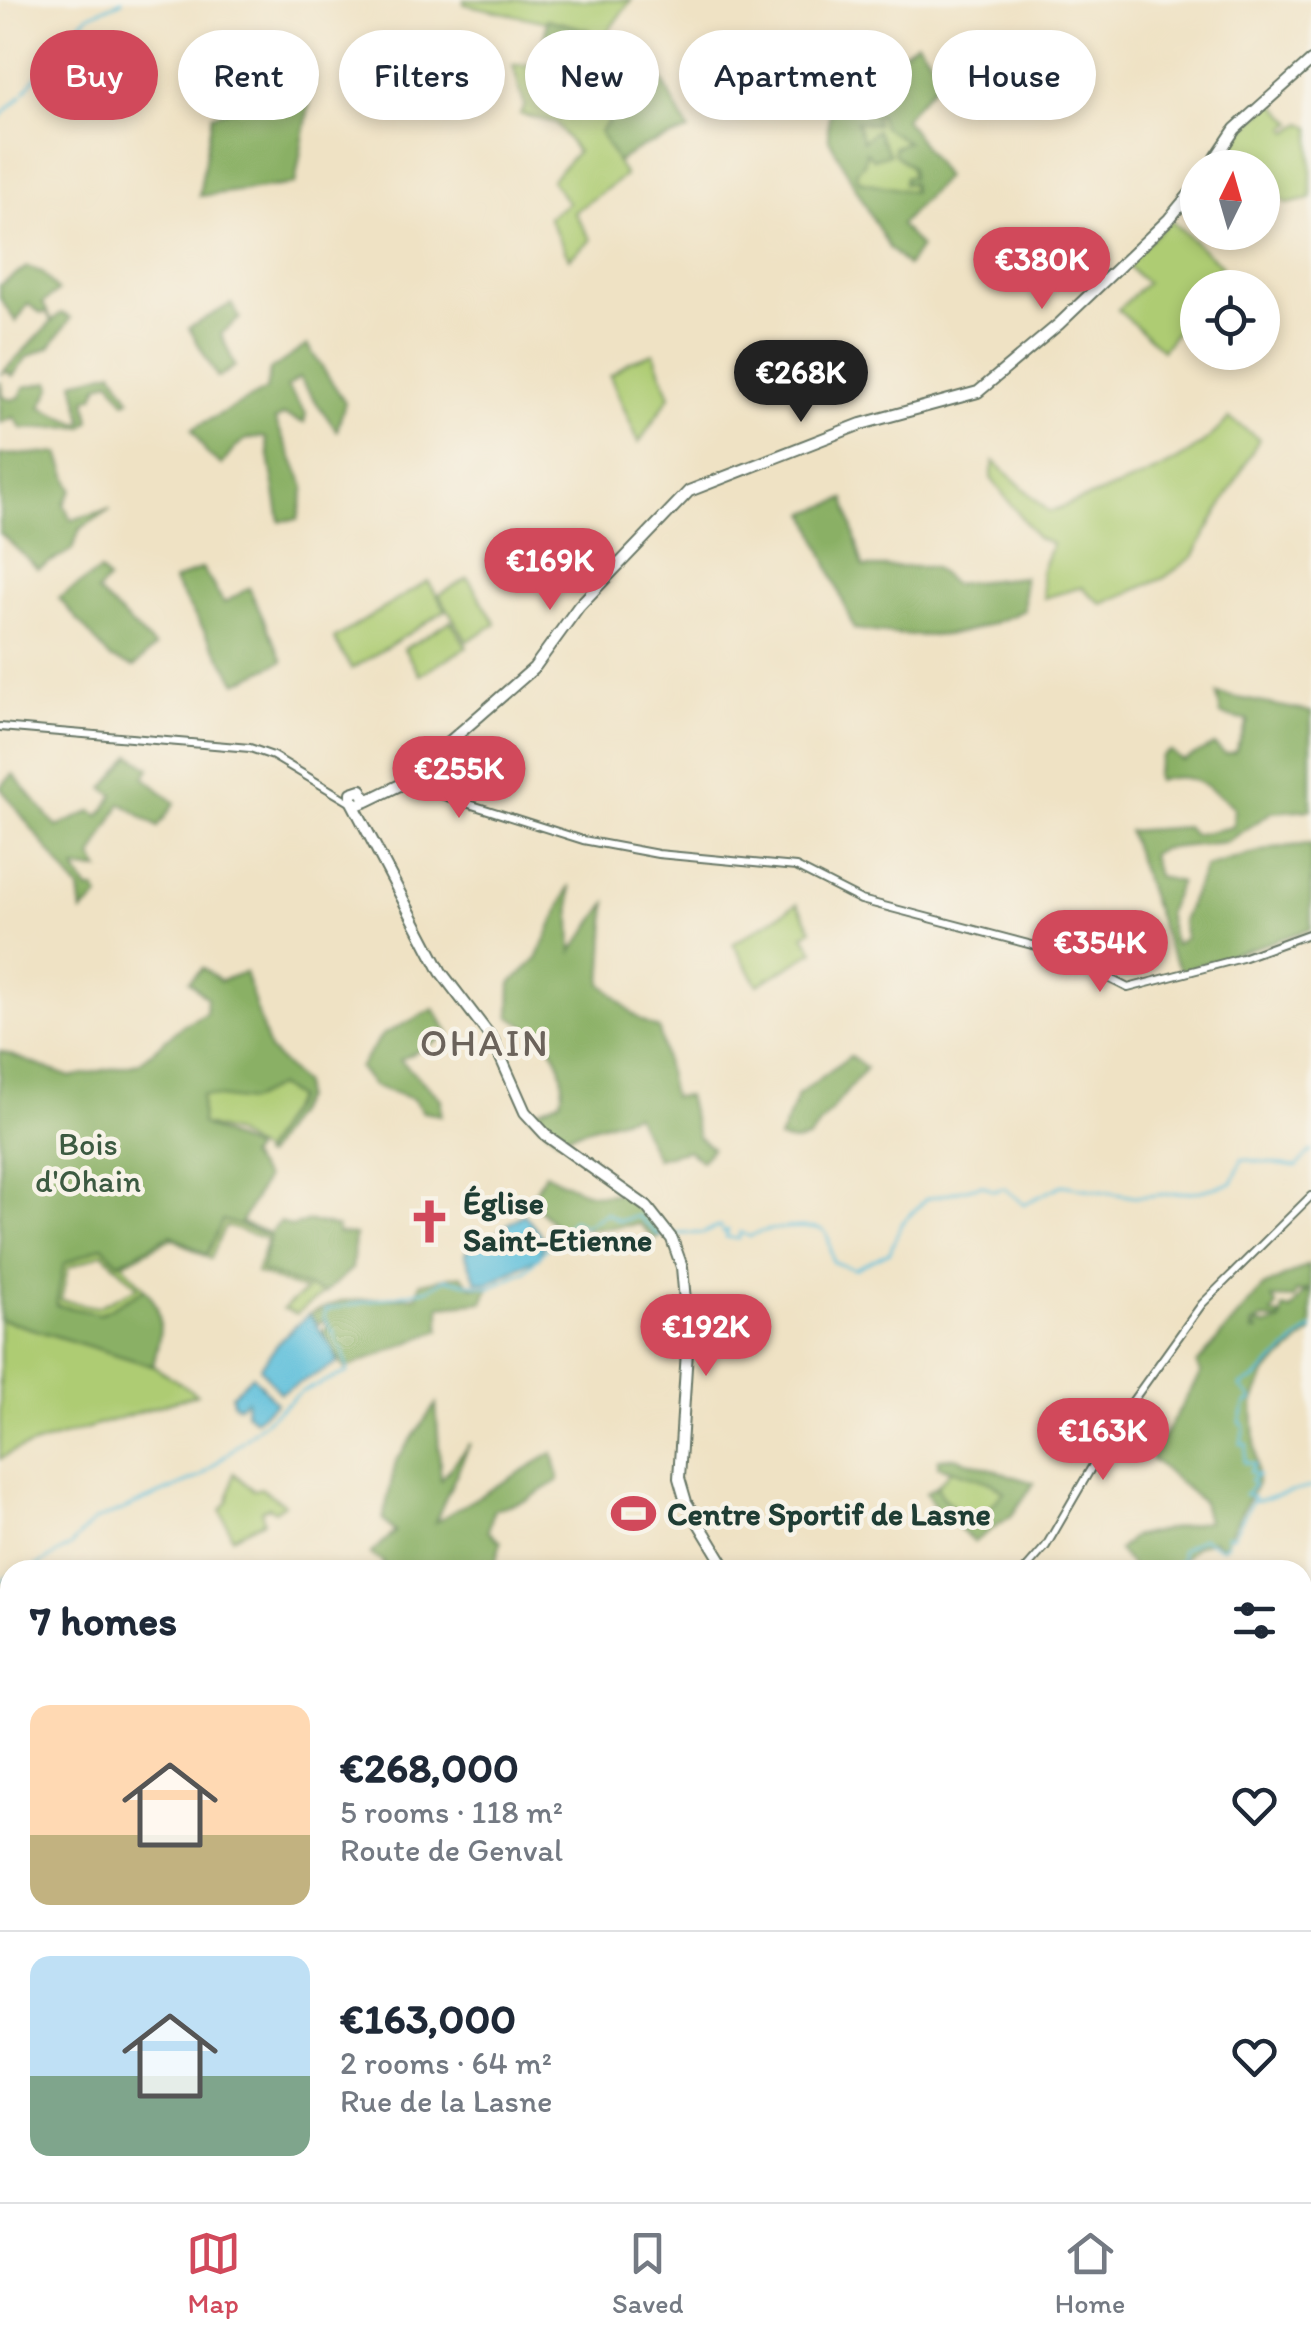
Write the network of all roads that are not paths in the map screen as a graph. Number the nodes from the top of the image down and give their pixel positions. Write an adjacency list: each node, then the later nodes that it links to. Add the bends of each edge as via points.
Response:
1 (1311, 60): 2 (main road)
2 (1220, 150)
3 (1180, 206): 5 (main road, via 978,392 861,424 690,490 580,606 534,668)
4 (0, 727): 7 (street, via 250,748)
5 (405, 778): 6 (street); 6 (street); 7 (main road)
6 (431, 792): 8 (street, via 583,840 796,868 861,900 1055,951 1128,988)
7 (356, 799): 10 (main road, via 441,972 483,1026 532,1122 647,1207 676,1247 688,1335 679,1478)
8 (1311, 933)
9 (1311, 1196): 11 (street, via 1202,1304 1119,1420)
10 (720, 1560)
11 (1034, 1560)

